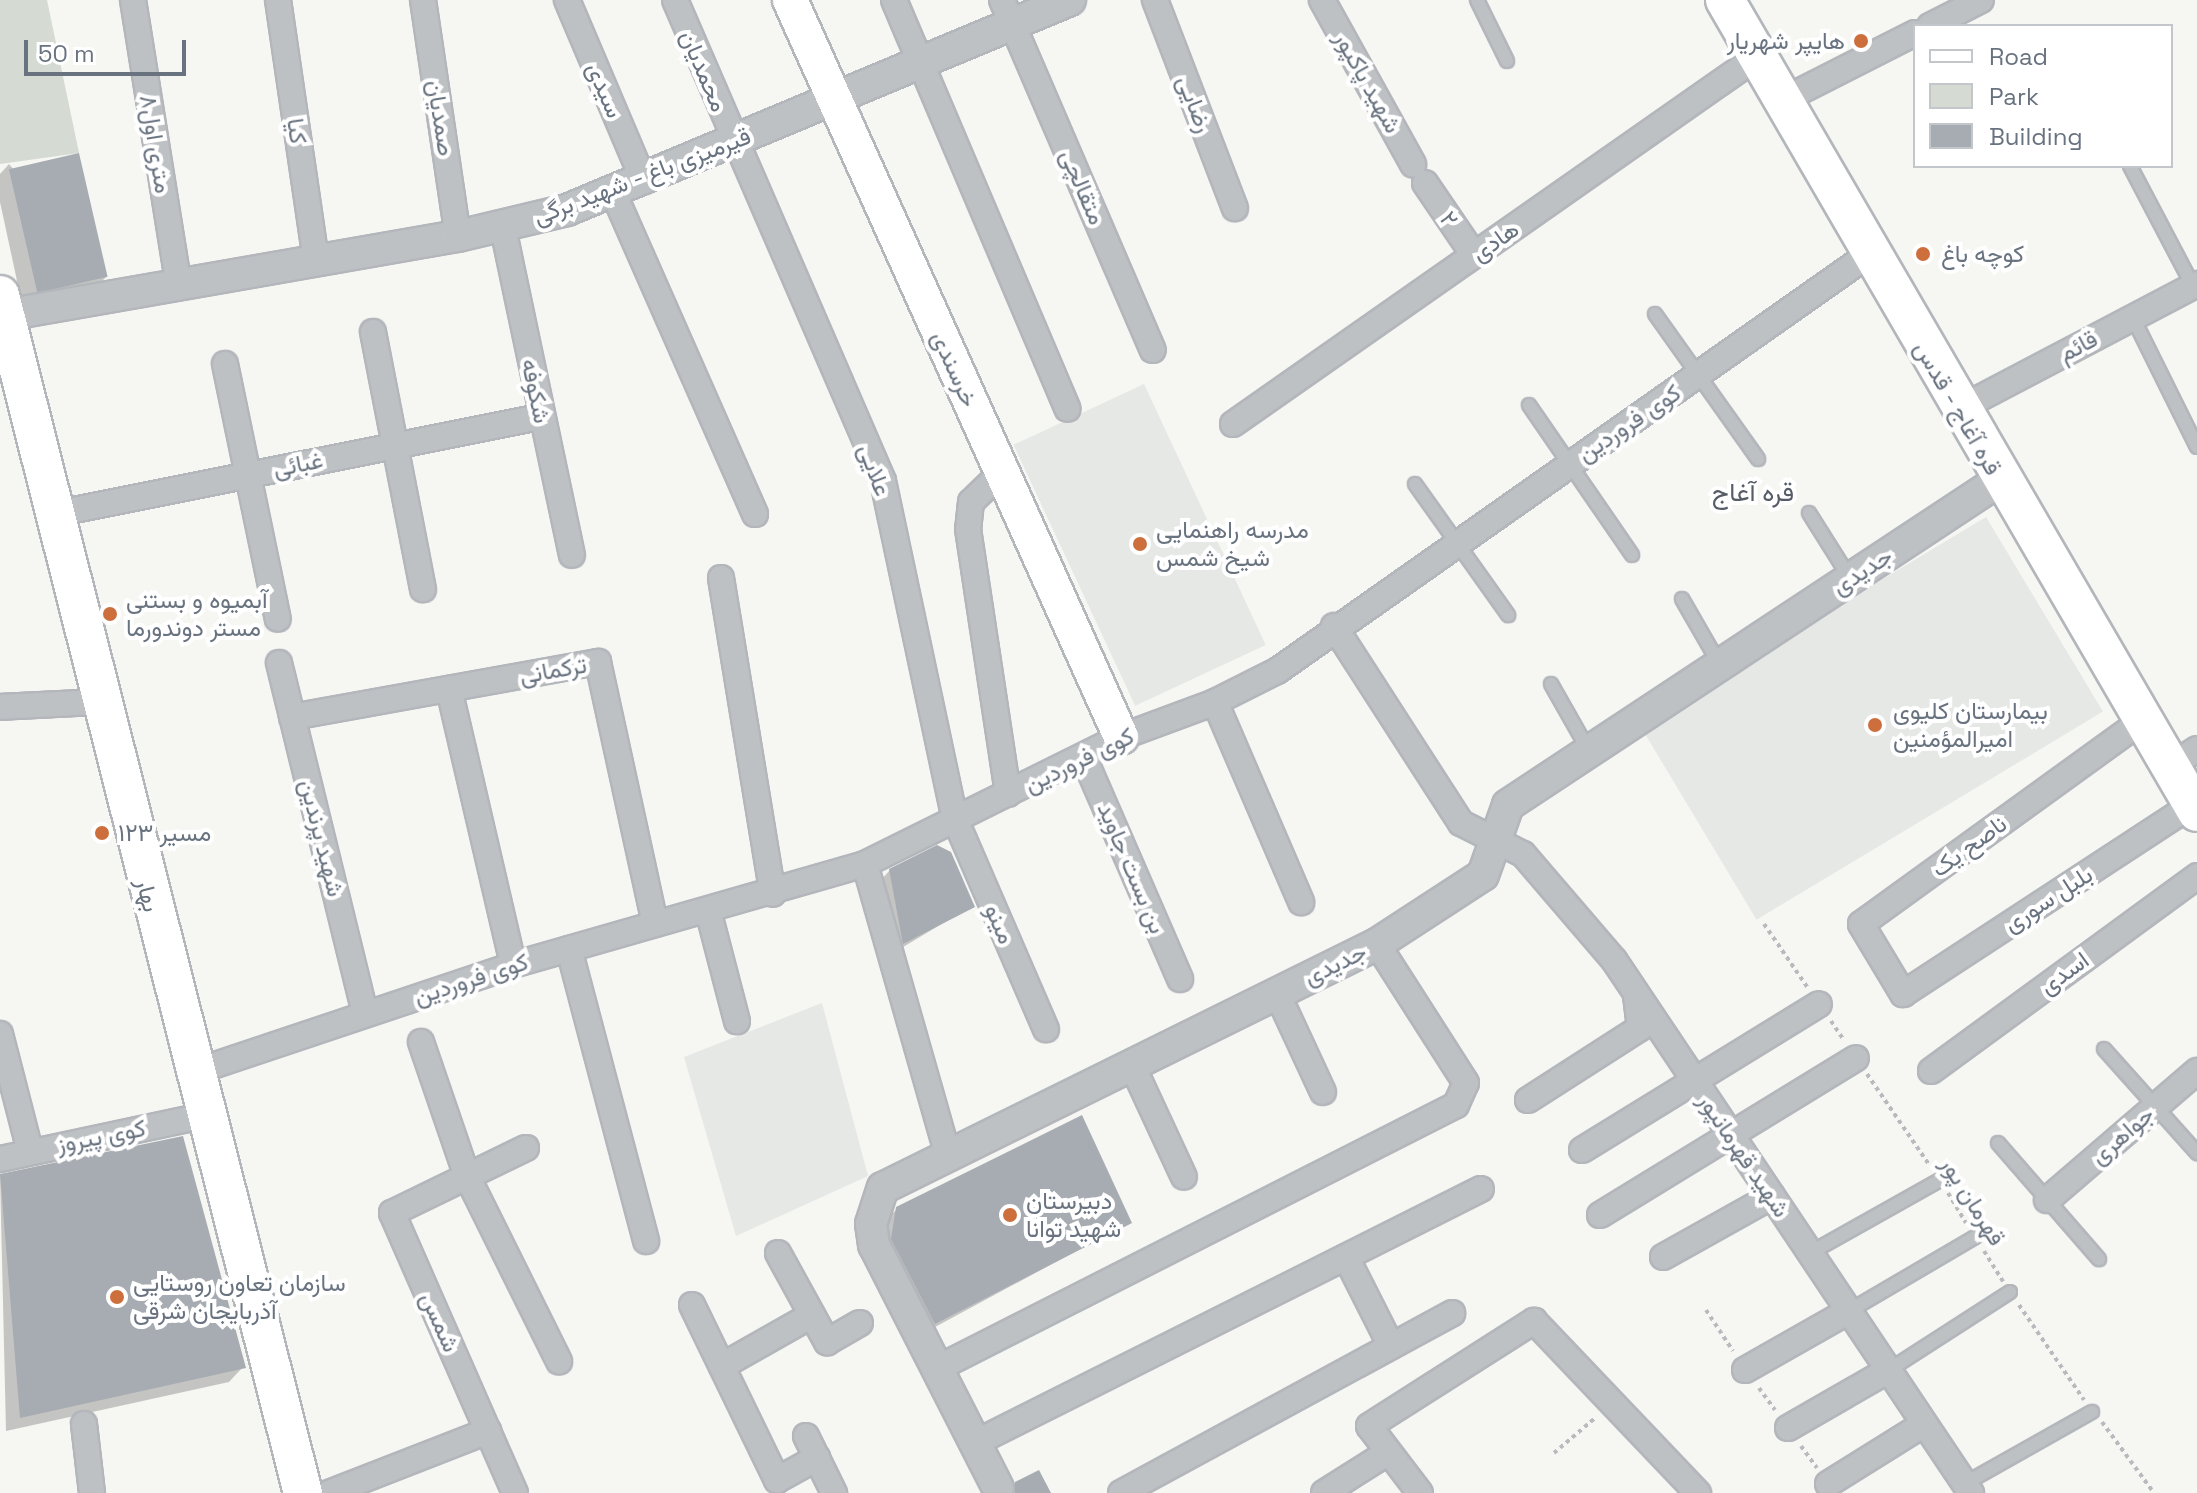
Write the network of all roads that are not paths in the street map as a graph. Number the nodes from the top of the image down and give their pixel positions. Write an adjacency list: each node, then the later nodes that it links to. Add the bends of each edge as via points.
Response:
1 (133, 0): 34 (street, ۸متری اول)
2 (278, 0): 32 (street, کیا)
3 (423, 0): 29 (street, صمدیان)
4 (567, 0): 25 (street, سیدی)
5 (675, 0): 22 (street, محمدیان)
6 (790, 0): 20 (main road, خرسندی)
7 (894, 0): 18 (street)
8 (1070, 0): 14 (street, قیرمیزی باغ - شهید برگی)
9 (1155, 0): 27 (street, رضایی)
10 (1322, 0): 24 (street, شهید پاکپور)
11 (1477, 0): 19 (lane)
12 (1725, 0): 17 (main road, قره آغاج - قدس)
13 (1981, 0): 15 (street)
14 (1008, 12): 18 (street, قیرمیزی باغ - شهید برگی); 39 (street, متقالچی)
15 (1934, 24)
16 (1913, 34): 21 (street)
17 (1757, 57): 21 (main road, قره آغاج - قدس); 30 (street, هادی)
18 (921, 61): 20 (street, قیرمیزی باغ - شهید برگی); 43 (street)
19 (1507, 61)
20 (835, 100): 22 (street, قیرمیزی باغ - شهید برگی); 51 (main road, خرسندی)
21 (1781, 101): 31 (main road, قره آغاج - قدس)
22 (734, 142): 25 (street, قیرمیزی باغ - شهید برگی); 83 (street, علایی, via 883,481)
23 (2131, 168): 33 (lane)
24 (1419, 173): 30 (street, ۲)
25 (644, 181): 26 (street, قیرمیزی باغ - شهید برگی)
26 (613, 192): 28 (street, قیرمیزی باغ - شهید برگی); 57 (street)
27 (1235, 208)
28 (503, 228): 29 (street, قیرمیزی باغ - شهید برگی); 45 (street, شکوفه)
29 (458, 236): 32 (street, قیرمیزی باغ - شهید برگی)
30 (1474, 255): 46 (street, هادی)
31 (1868, 255): 41 (street, کوی فروردین); 44 (main road, قره آغاج - قدس)
32 (316, 262): 34 (street, قیرمیزی باغ - شهید برگی)
33 (2195, 285): 37 (street, قائم)
34 (179, 287): 35 (street, قیرمیزی باغ - شهید برگی)
35 (2, 305): 56 (main road, بهار)
36 (1655, 314): 41 (lane)
37 (2133, 318): 44 (street, قائم); 48 (lane)
38 (373, 332): 47 (street)
39 (1153, 350)
40 (225, 364): 52 (street)
41 (1699, 376): 49 (lane); 50 (street, کوی فروردین)
42 (1529, 405): 50 (lane)
43 (1068, 409)
44 (1959, 409): 53 (main road, قره آغاج - قدس)
45 (541, 417): 47 (street, غبائی); 59 (street, شکوفه)
46 (1233, 424)
47 (394, 445): 52 (street, غبائی); 63 (street)
48 (2197, 447)
49 (1758, 459)
50 (1569, 464): 58 (street, کوی فروردین); 60 (lane)
51 (1002, 472): 77 (main road, خرسندی); 81 (street, via 971,502 968,529)
52 (249, 473): 56 (street, غبائی); 66 (street)
53 (2000, 480): 62 (street, جدیدی); 76 (main road, قره آغاج - قدس)
54 (1415, 484): 58 (lane)
55 (1809, 513): 62 (lane)
56 (54, 514): 72 (main road, بهار)
57 (755, 514)
58 (1456, 541): 65 (lane); 67 (street, کوی فروردین)
59 (572, 555)
60 (1632, 555)
61 (721, 578): 87 (street)
62 (1850, 579): 69 (street, جدیدی)
63 (423, 589)
64 (1682, 599): 69 (lane)
65 (1508, 615)
66 (278, 619)
67 (1334, 626): 73 (street, کوی فروردین, via 1277,671); 84 (street, شهید قهرمانپور, via 1461,823)
68 (279, 663): 75 (street, شهید پرندین)
69 (1720, 665): 78 (street, جدیدی)
70 (1551, 684): 78 (lane)
71 (449, 689): 75 (street, ترکمانی); 90 (street, ترکمانی, via 598,662); 93 (street)
72 (99, 702): 74 (street); 109 (main road, بهار)
73 (1215, 702): 77 (street, کوی فروردین); 88 (street)
74 (0, 707)
75 (292, 717): 99 (street, شهید پرندین)
76 (2143, 720): 79 (main road, قره آغاج - قدس); 97 (street, ناصح یک, via 1861,924)
77 (1121, 737): 80 (street, کوی فروردین)
78 (1589, 751): 84 (street, جدیدی, via 1508,805)
79 (2184, 757): 82 (main road, قره آغاج - قدس)
80 (1084, 758): 81 (street, کوی فروردین); 94 (street, بن بست جاوید)
81 (1008, 794): 83 (street, کوی فروردین)
82 (2195, 808): 97 (street, بلبل سوری)
83 (955, 819): 85 (street, کوی فروردین); 101 (street, مینو)
84 (1494, 840): 91 (street, جدیدی, via 1483,875); 96 (street, شهید قهرمانپور, via 1523,854)
85 (865, 864): 87 (street, کوی فروردین); 121 (street)
86 (2197, 876): 107 (street, اسدی)
87 (773, 894): 89 (street, کوی فروردین)
88 (1301, 902)
89 (708, 910): 90 (street, کوی فروردین); 100 (street)
90 (655, 924): 92 (street, کوی فروردین)
91 (1377, 944): 95 (street, جدیدی); 146 (street, via 1466,1083 1456,1105)
92 (569, 949): 93 (street, کوی فروردین); 131 (street)
93 (513, 965): 99 (street, کوی فروردین)
94 (1180, 979)
95 (1277, 993): 106 (street, جدیدی); 111 (street)
96 (1636, 993): 110 (street, شهید قهرمانپور); 112 (street, via 1640,1028)
97 (1903, 994)
98 (1819, 1004): 110 (street)
99 (365, 1013): 109 (street, کوی فروردین)
100 (737, 1021)
101 (1046, 1029)
102 (0, 1034): 119 (street)
103 (421, 1042): 123 (street)
104 (2104, 1049): 113 (lane)
105 (1856, 1058): 115 (street)
106 (1132, 1065): 121 (street, جدیدی); 124 (street)
107 (1931, 1071)
108 (2197, 1071): 113 (street, جواهری)
109 (194, 1072): 114 (main road, بهار)
110 (1694, 1080): 115 (street, شهید قهرمانپور); 118 (street)
111 (1323, 1092)
112 (1528, 1100)
113 (2156, 1107): 120 (lane); 128 (street, جواهری)
114 (203, 1116): 119 (street, کوی پیروز); 160 (main road, بهار)
115 (1733, 1138): 127 (street, شهید قهرمانپور); 129 (street)
116 (1998, 1143): 128 (lane)
117 (526, 1148): 123 (street)
118 (1582, 1150)
119 (30, 1151): 122 (street, کوی پیروز)
120 (2197, 1153)
121 (948, 1156): 146 (street, جدیدی, via 883,1188 871,1224 874,1245)
122 (0, 1159)
123 (467, 1176): 144 (street); 153 (street, شمس, via 392,1213)
124 (1184, 1177)
125 (1940, 1180): 133 (lane)
126 (1481, 1189): 134 (street)
127 (1772, 1196): 133 (street, شهید قهرمانپور); 135 (street)
128 (2047, 1200): 136 (lane)
129 (1600, 1215)
130 (1975, 1237): 139 (lane)
131 (646, 1241)
132 (778, 1253): 141 (street)
133 (1810, 1253): 139 (street, شهید قهرمانپور)
134 (1346, 1257): 143 (street); 154 (street)
135 (1663, 1257)
136 (2099, 1259)
137 (2010, 1292): 148 (lane)
138 (692, 1305): 145 (street)
139 (1849, 1311): 147 (street); 148 (street, شهید قهرمانپور)
140 (1452, 1313): 143 (street)
141 (812, 1315): 142 (street, via 827,1342); 145 (street)
142 (860, 1323)
143 (1391, 1346): 164 (street)
144 (559, 1361)
145 (722, 1366): 163 (street, via 777,1480 811,1447)
146 (938, 1368): 154 (street, جدیدی)
147 (1745, 1370)
148 (1889, 1370): 151 (street, شهید قهرمانپور); 152 (street)
149 (2092, 1412): 157 (lane)
150 (84, 1424): 159 (street)
151 (1924, 1424): 156 (street); 157 (street, شهید قهرمانپور)
152 (1788, 1428)
153 (488, 1431): 161 (street); 162 (street, شمس)
154 (975, 1443): 158 (street, جدیدی)
155 (1387, 1453): 165 (street); 166 (street); 167 (street, via 1369,1426 1534,1321)
156 (1828, 1484)
157 (1961, 1490)
158 (999, 1491)
159 (92, 1493)
160 (303, 1493)
161 (329, 1493)
162 (515, 1493)
163 (834, 1493)
164 (1121, 1493)
165 (1324, 1493)
166 (1420, 1493)
167 (1698, 1493)

